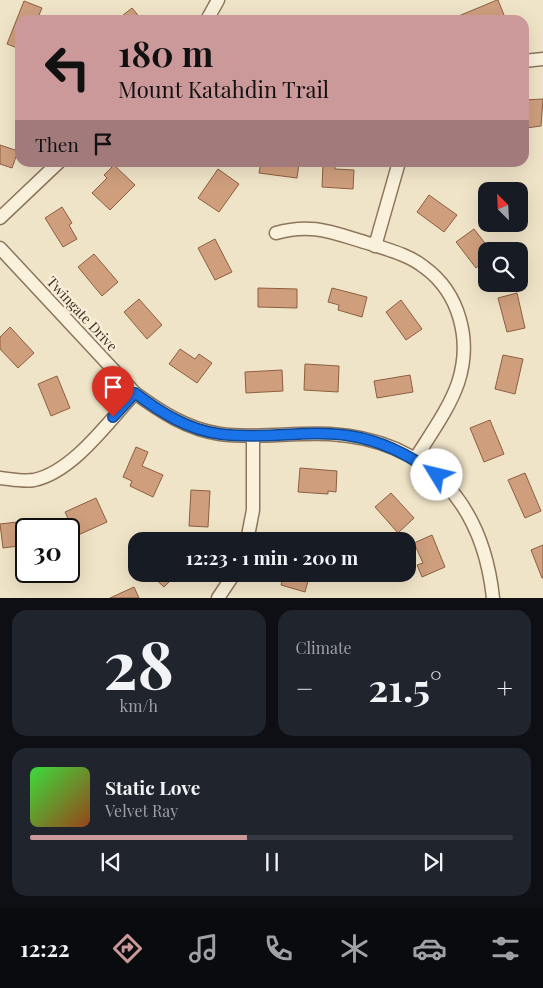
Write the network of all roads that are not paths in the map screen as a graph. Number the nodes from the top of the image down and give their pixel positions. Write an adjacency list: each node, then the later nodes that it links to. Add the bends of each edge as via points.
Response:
1 (218, 0): 2 (street)
2 (210, 15)
3 (543, 59): 4 (street)
4 (529, 60)
5 (54, 167): 7 (street)
6 (399, 167): 9 (street)
7 (0, 218)
8 (276, 233): 9 (street, via 314,228)
9 (376, 246): 13 (street, via 409,257 434,276 453,301 463,331 464,355 458,382)
10 (0, 248): 11 (street, Twingate Drive)
11 (135, 393): 12 (street, Twingate Drive, via 161,412 189,426 219,434); 14 (street, via 79,454 57,471 32,480)
12 (253, 436): 13 (street, Twingate Drive, via 351,436 385,444); 15 (street, via 253,510)
13 (415, 459): 18 (street, Twingate Drive, via 437,475 457,496 472,520 490,572)
14 (0, 478)
15 (249, 532)
16 (229, 582): 17 (street)
17 (218, 598)
18 (493, 598)

